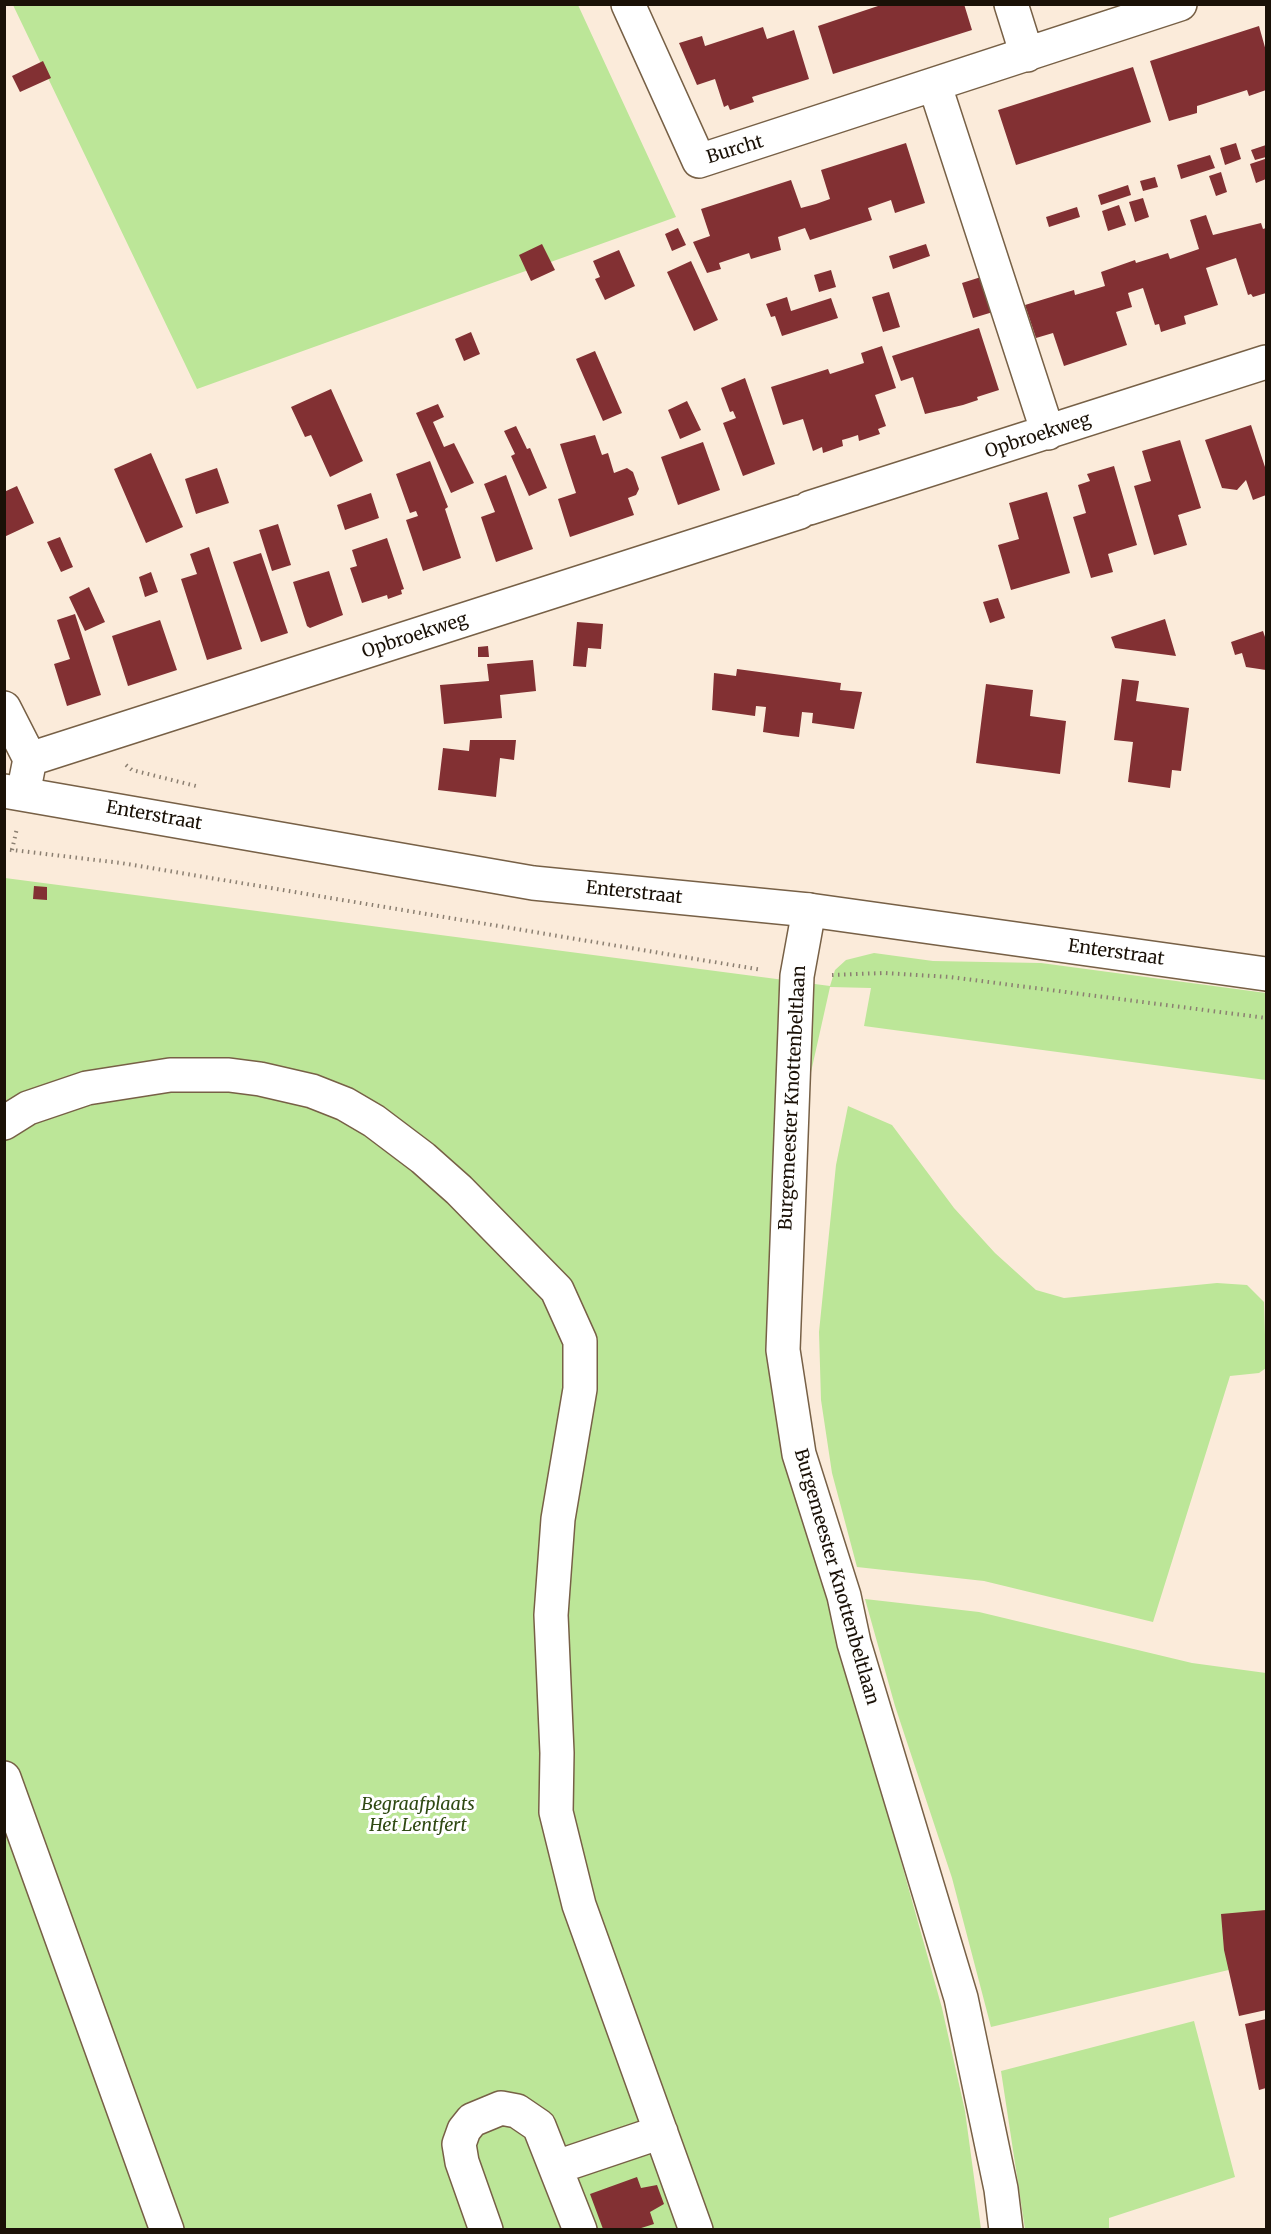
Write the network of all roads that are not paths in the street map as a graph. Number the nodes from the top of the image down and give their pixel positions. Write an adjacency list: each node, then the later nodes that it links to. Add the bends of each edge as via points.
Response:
1 (628, 4): 5 (street, Burcht, via 699,161)
2 (1011, 4): 4 (street)
3 (1180, 4): 4 (street, Burcht)
4 (1027, 55): 5 (street, Burcht)
5 (935, 86): 7 (street)
6 (1266, 362): 7 (street, Opbroekweg)
7 (1048, 433): 9 (street, Opbroekweg)
8 (4, 708): 9 (street)
9 (30, 759): 10 (street)
10 (14, 792): 11 (street, Enterstraat, via 533,883)
11 (809, 910): 12 (street, Enterstraat); 21 (street, Burgemeester Knottenbeltlaan, via 797,976 783,1350 799,1454 961,1998)
12 (1266, 974)
13 (4, 1123): 15 (street, via 28,1108 87,1088 170,1075 229,1075 312,1091 374,1120 423,1158 557,1290 580,1341 580,1389 558,1519 551,1615 556,1812 579,1905)
14 (4, 1778): 17 (street)
15 (661, 2132): 16 (street); 20 (street)
16 (557, 2167): 18 (street, via 532,2119 501,2108 472,2120 459,2144); 19 (street)
17 (167, 2229)
18 (486, 2229)
19 (580, 2229)
20 (696, 2229)
21 (1006, 2229)

